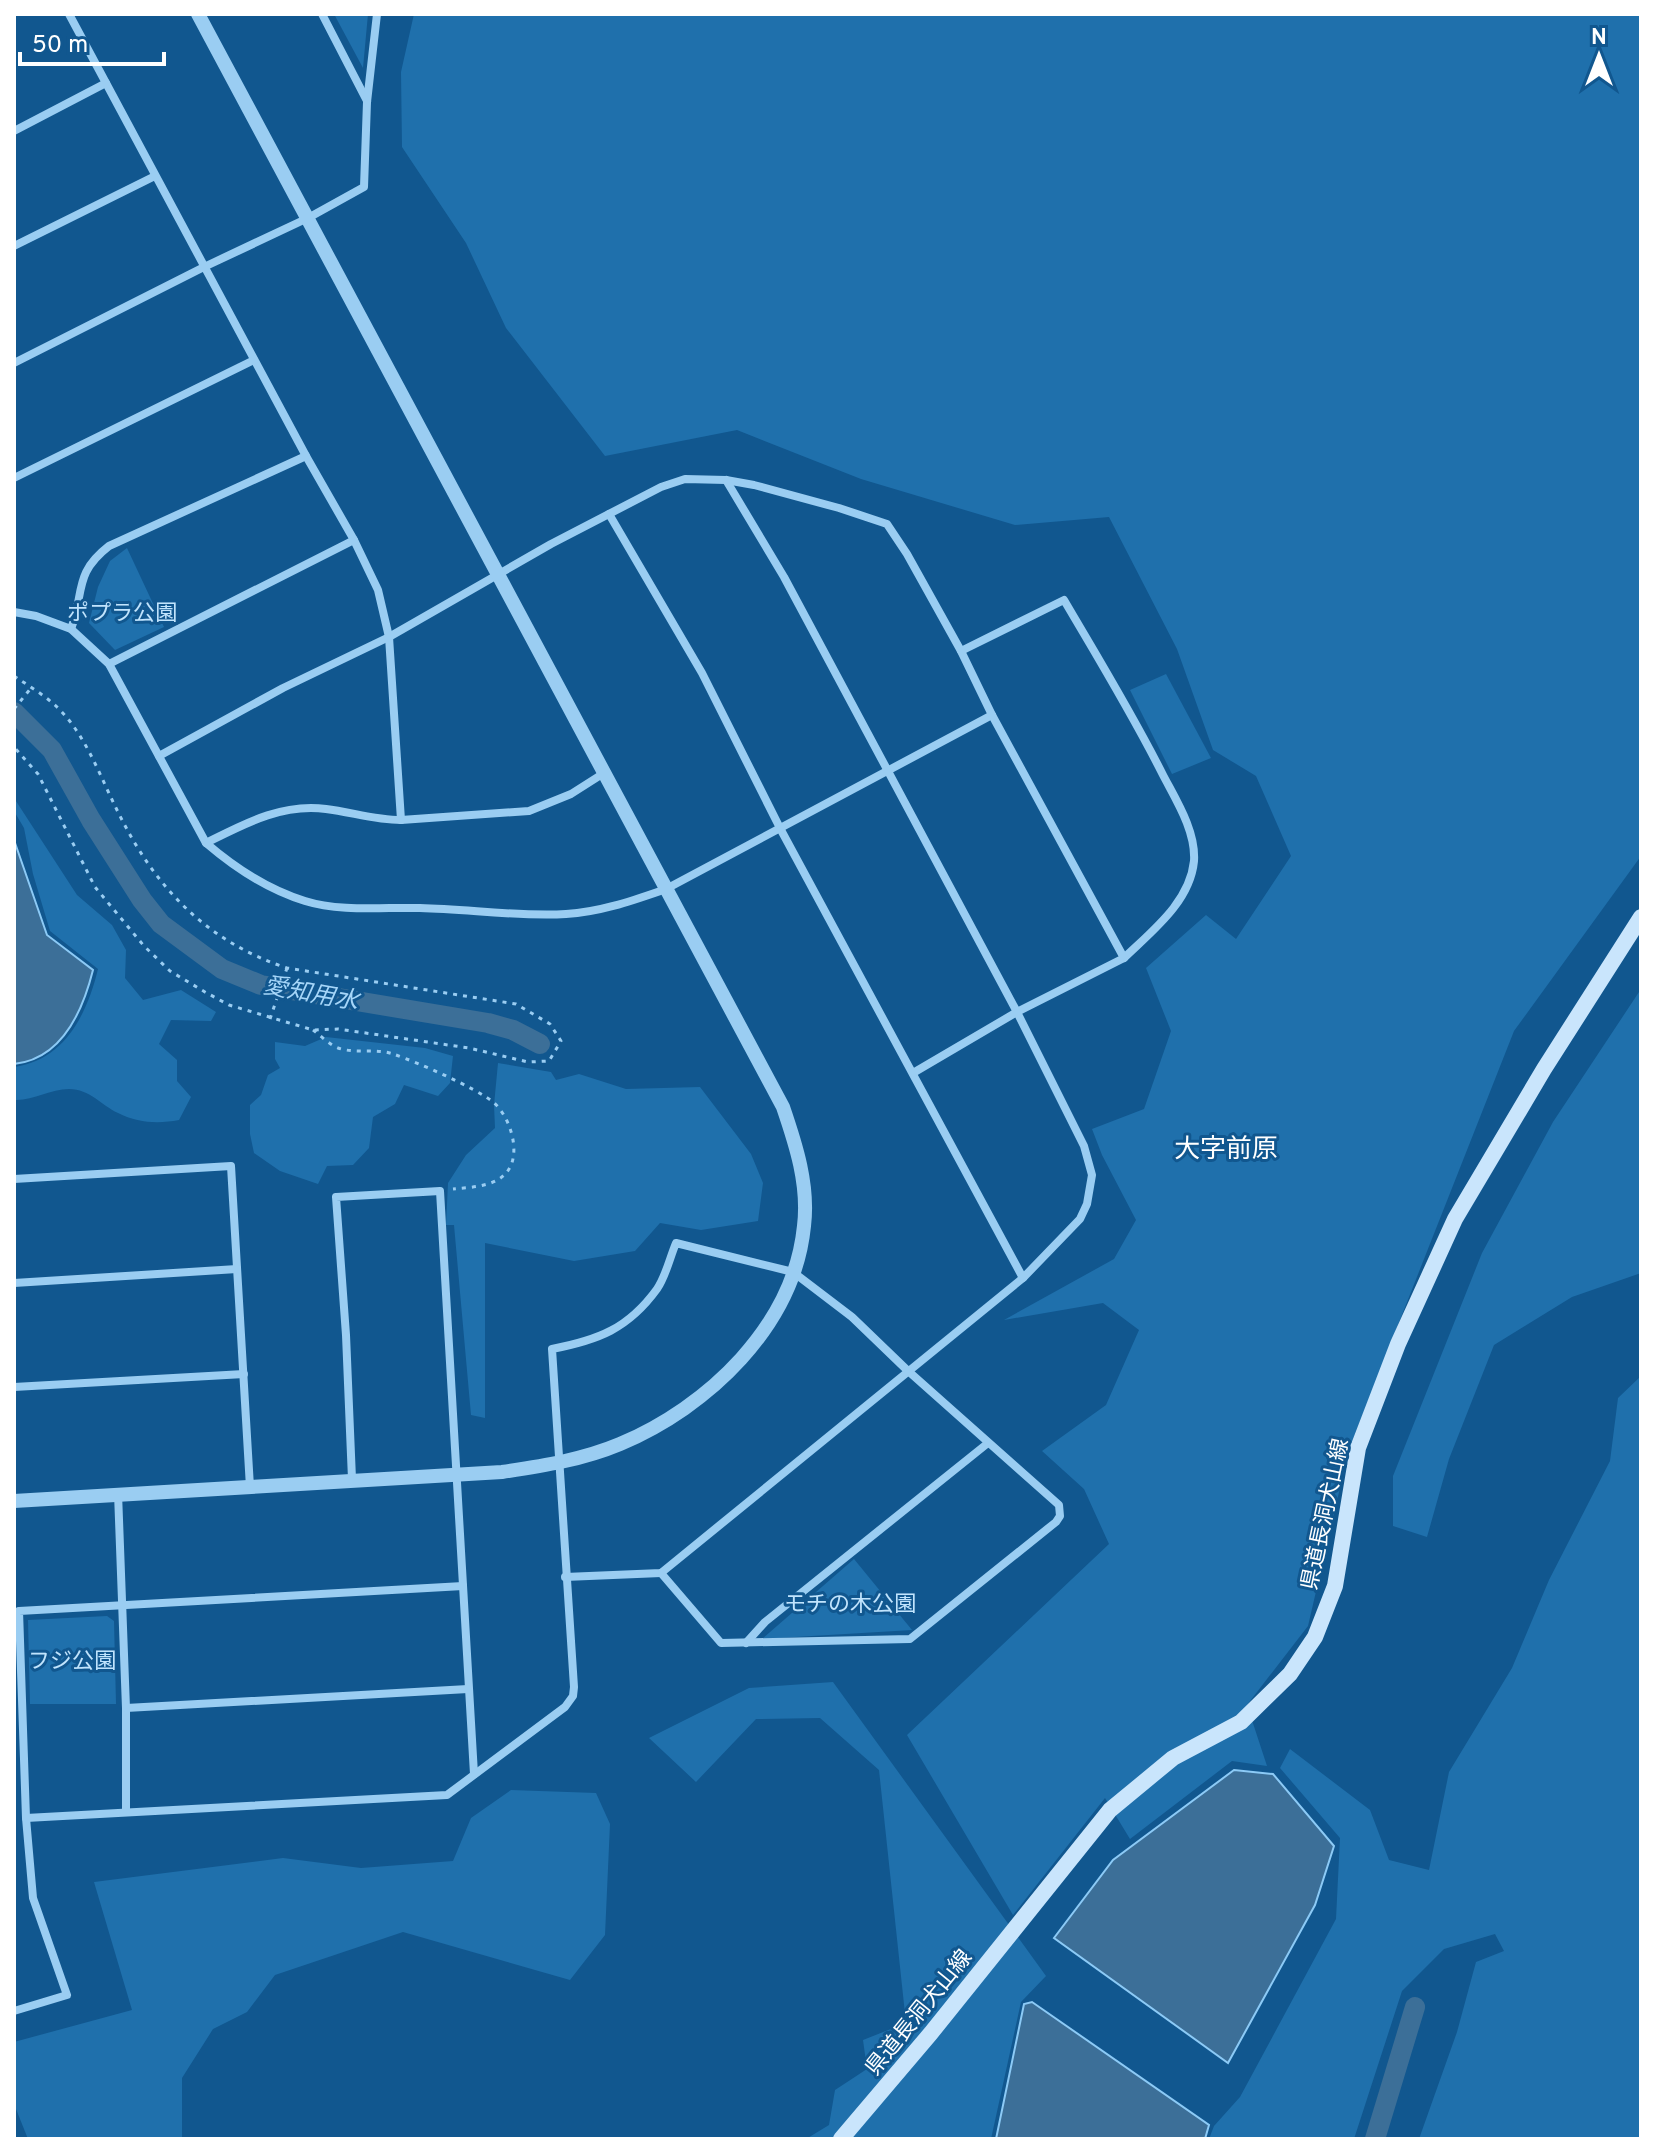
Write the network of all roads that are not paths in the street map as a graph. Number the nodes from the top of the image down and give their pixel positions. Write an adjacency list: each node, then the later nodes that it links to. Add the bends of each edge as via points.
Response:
1 (69, 14): 5 (street)
2 (198, 14): 9 (street)
3 (322, 14): 6 (street)
4 (377, 14): 6 (street)
5 (106, 83): 7 (street); 8 (street)
6 (367, 102): 9 (street, via 364,187)
7 (14, 131)
8 (155, 176): 10 (street); 11 (street)
9 (308, 218): 11 (street); 19 (street)
10 (14, 246)
11 (204, 267): 12 (street); 13 (street)
12 (254, 360): 14 (street); 15 (street)
13 (14, 363)
14 (306, 456): 18 (street); 21 (street, via 109,546 85,570)
15 (14, 478)
16 (726, 480): 17 (street, via 685,479); 23 (street, via 887,524); 27 (street)
17 (609, 514): 19 (street); 30 (street, via 702,673)
18 (354, 540): 22 (street, via 378,590); 24 (street)
19 (496, 575): 22 (street); 28 (street)
20 (14, 612): 21 (street)
21 (71, 629): 24 (street)
22 (389, 637): 26 (street); 29 (street)
23 (961, 651): 25 (street); 34 (street, via 1064,600 1133,716 1183,816 1194,859 1171,913)
24 (109, 664): 26 (street)
25 (992, 715): 27 (street); 34 (street)
26 (159, 756): 31 (street)
27 (888, 771): 30 (street); 35 (street)
28 (604, 773): 29 (street, via 529,811); 32 (street)
29 (401, 820): 31 (street, via 323,808 283,810)
30 (781, 830): 32 (street); 36 (street)
31 (206, 843): 32 (street, via 260,881 326,906 568,914 616,906)
32 (666, 889): 39 (street, via 783,1107 797,1146 804,1227)
33 (1641, 917): 63 (main road, 県道長洞犬山線, via 1455,1219 1410,1316 1358,1448 1335,1586 1315,1637 1290,1674 1241,1722 1173,1758 1110,1810)
34 (1124, 958): 35 (street)
35 (1017, 1012): 36 (street); 40 (street, via 1084,1146 1092,1175 1080,1219)
36 (913, 1073): 40 (street)
37 (14, 1179): 38 (street, via 231,1166)
38 (237, 1269): 41 (street); 43 (street)
39 (793, 1272): 42 (street, via 852,1317); 46 (street, via 767,1329 735,1366 690,1404 619,1445); 46 (street, via 676,1243 658,1287 625,1324 592,1341 552,1349)
40 (1023, 1278): 42 (street)
41 (14, 1283)
42 (907, 1370): 45 (street); 52 (street)
43 (244, 1374): 44 (street); 49 (street)
44 (14, 1387)
45 (988, 1443): 56 (street, via 765,1622); 56 (street, via 1059,1505 1056,1522 910,1639)
46 (560, 1463): 47 (street); 53 (street)
47 (458, 1474): 48 (street); 48 (street, via 440,1191 336,1197); 54 (street)
48 (352, 1479): 49 (street)
49 (250, 1487): 50 (street)
50 (118, 1493): 51 (street); 55 (street)
51 (14, 1501)
52 (661, 1573): 53 (street); 56 (street, via 721,1643)
53 (565, 1577): 59 (street, via 573,1696)
54 (463, 1586): 55 (street); 57 (street)
55 (122, 1604): 58 (street); 61 (street, via 19,1611)
56 (746, 1643)
57 (468, 1689): 58 (street); 59 (street)
58 (126, 1708): 60 (street)
59 (474, 1774): 60 (street, via 447,1795)
60 (126, 1812): 61 (street)
61 (26, 1818): 62 (street, via 33,1898 67,1995)
62 (14, 2011)
63 (841, 2139)

